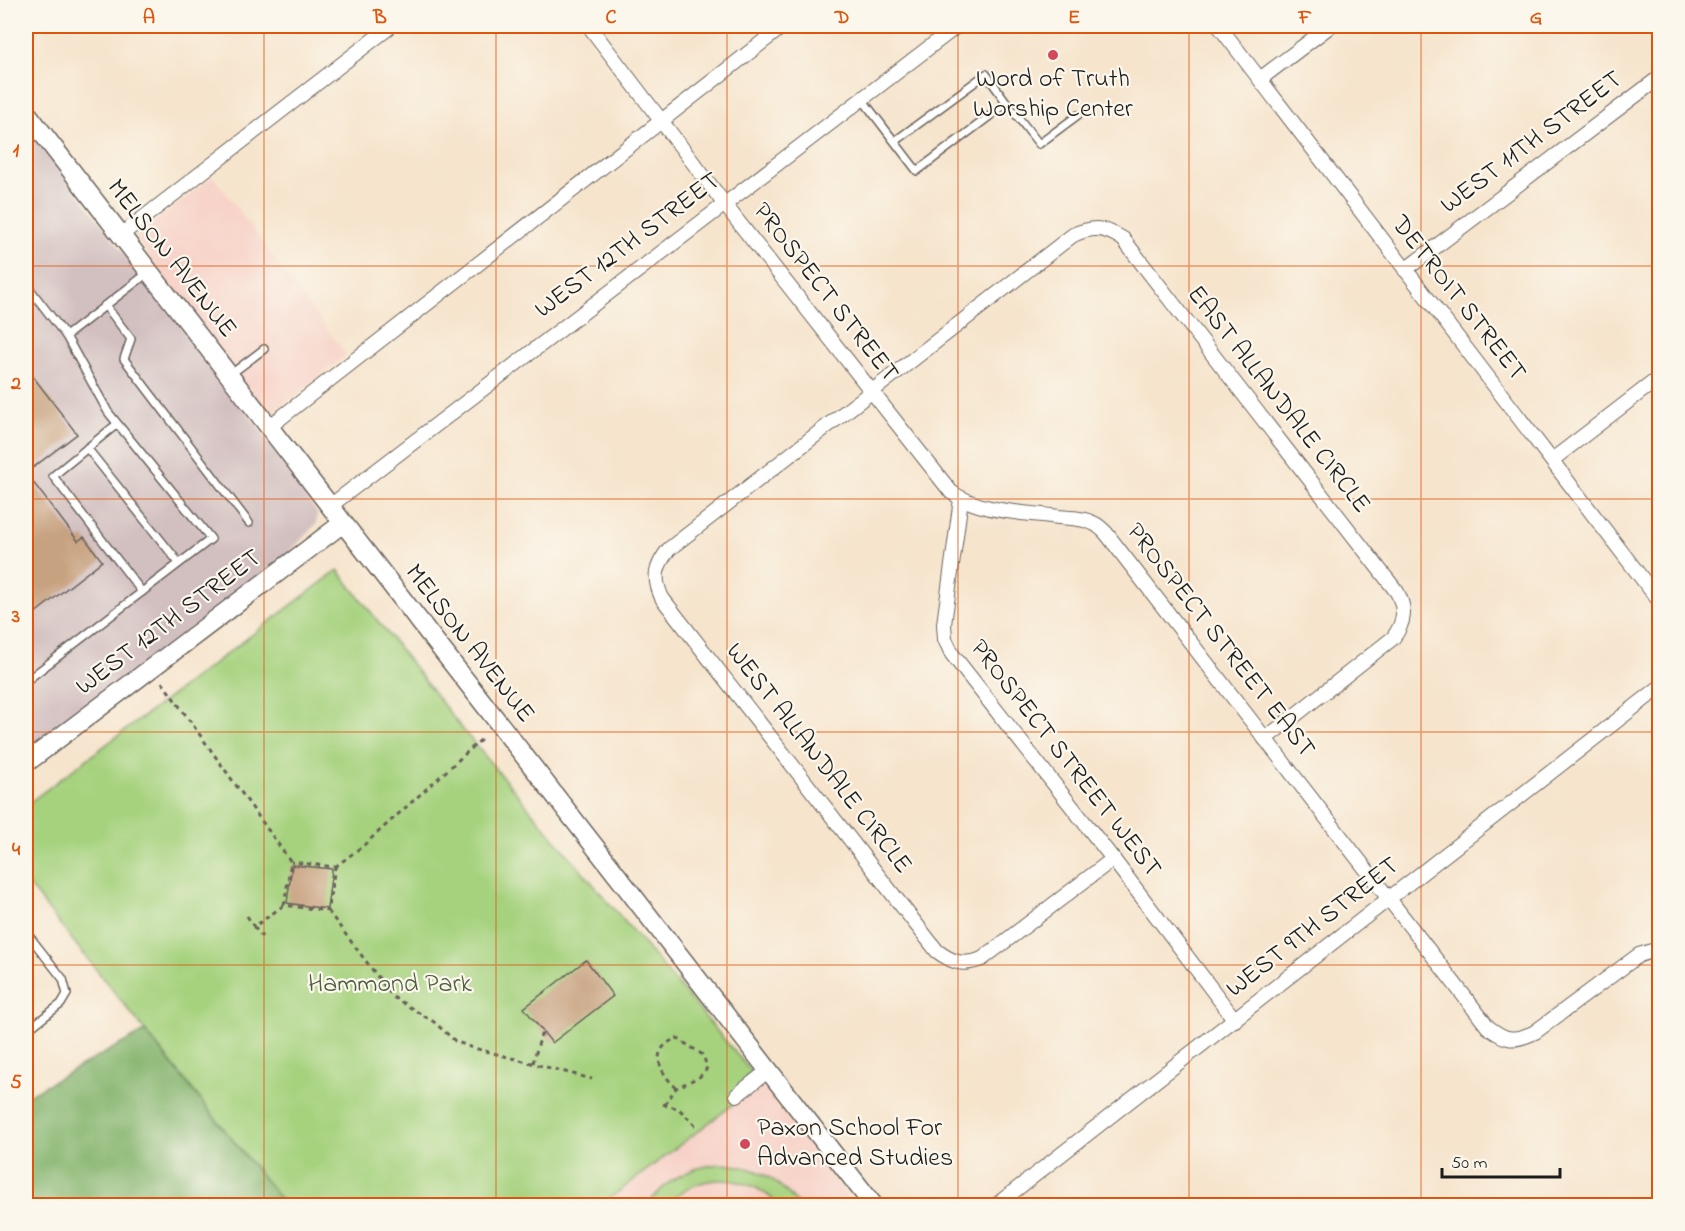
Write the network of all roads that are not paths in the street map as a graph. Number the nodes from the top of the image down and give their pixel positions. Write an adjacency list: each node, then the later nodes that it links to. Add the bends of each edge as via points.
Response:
1 (391, 26): 16 (street)
2 (590, 26): 13 (street, PROSPECT STREET)
3 (783, 26): 13 (street)
4 (957, 26): 9 (street, WEST 12TH STREET)
5 (1218, 26): 8 (street, DETROIT STREET)
6 (1330, 26): 8 (street)
7 (1659, 77): 17 (street, WEST 11TH STREET)
8 (1260, 79): 17 (street, DETROIT STREET)
9 (862, 99): 14 (lane); 15 (street, WEST 12TH STREET)
10 (1006, 103): 12 (lane, via 1039,144); 14 (lane, via 986,74); 14 (lane, via 917,171)
11 (26, 112): 16 (street, MELSON AVENUE)
12 (1078, 115)
13 (662, 121): 15 (street, PROSPECT STREET); 27 (street)
14 (895, 141)
15 (726, 204): 25 (street, PROSPECT STREET); 31 (street, WEST 12TH STREET)
16 (121, 235): 18 (street, MELSON AVENUE)
17 (1406, 270): 29 (street, DETROIT STREET)
18 (149, 272): 20 (lane); 23 (street, MELSON AVENUE)
19 (26, 284): 21 (lane)
20 (105, 306): 21 (lane); 32 (lane, via 131,339 124,359)
21 (66, 336): 26 (lane)
22 (264, 349): 23 (lane)
23 (229, 376): 27 (street, MELSON AVENUE)
24 (1659, 377): 29 (street)
25 (872, 392): 30 (street, PROSPECT STREET, via 943,484); 39 (street, EAST ALLANDALE CIRCLE, via 1073,235 1098,228 1123,238 1403,603 1401,628 1393,638); 41 (street, WEST ALLANDALE CIRCLE, via 669,549 656,573 662,598 937,951 947,958 969,964 982,959)
26 (117, 424): 28 (lane); 34 (lane, via 211,538)
27 (269, 428): 31 (street, MELSON AVENUE)
28 (87, 448): 34 (lane); 35 (lane, via 52,476)
29 (1552, 460): 36 (street, DETROIT STREET)
30 (961, 499): 39 (street, PROSPECT STREET EAST, via 978,506 1095,524 1106,533); 41 (street, PROSPECT STREET WEST, via 945,639 952,654)
31 (330, 506): 33 (street, MELSON AVENUE)
32 (249, 523)
33 (343, 524): 40 (street, WEST 12TH STREET); 47 (street, MELSON AVENUE)
34 (179, 563): 35 (lane)
35 (142, 592): 37 (lane)
36 (1659, 602)
37 (26, 681)
38 (1659, 687): 42 (street, WEST 9TH STREET)
39 (1265, 739): 42 (street, PROSPECT STREET EAST)
40 (26, 763)
41 (1113, 859): 45 (street, PROSPECT STREET WEST)
42 (1389, 898): 44 (street, via 1488,1028 1501,1037 1523,1038 1535,1032 1639,955); 45 (street, WEST 9TH STREET)
43 (26, 932): 46 (lane, via 63,979 67,994 61,1004)
44 (1659, 951)
45 (1235, 1020): 50 (street, WEST 9TH STREET)
46 (26, 1031)
47 (769, 1070): 48 (street); 49 (street, MELSON AVENUE)
48 (737, 1095)
49 (874, 1206)
50 (995, 1206)

